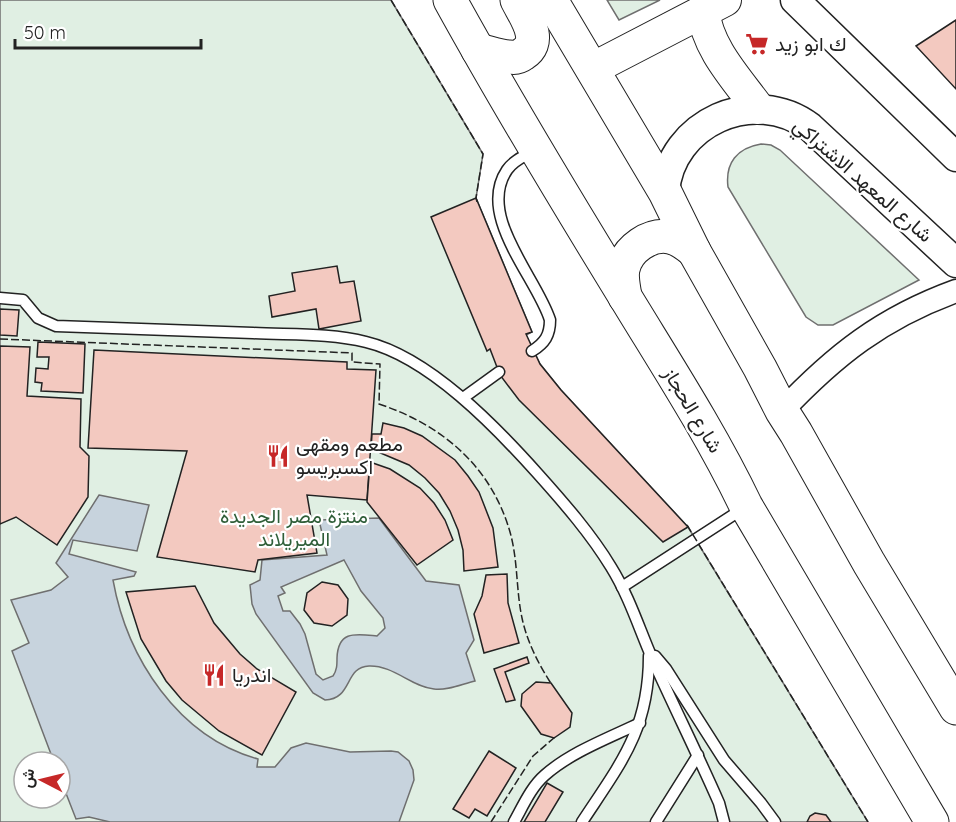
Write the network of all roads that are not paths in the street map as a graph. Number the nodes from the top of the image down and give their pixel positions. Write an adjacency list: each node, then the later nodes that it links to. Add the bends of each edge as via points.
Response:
1 (450, 0): 6 (main road, شارع الحجاز)
2 (517, 0): 6 (main road, via 533,36 527,52 510,57)
3 (551, 0): 7 (main road)
4 (795, 0): 10 (street)
5 (714, 5): 7 (main road); 8 (main road, via 705,25 717,51)
6 (478, 50): 9 (main road, شارع الحجاز)
7 (592, 69): 11 (main road)
8 (758, 108): 11 (street, شارع المعهد الاشتراكي, via 721,117 690,139 673,159); 13 (street, شارع المعهد الاشتراكي, via 788,114 810,127)
9 (536, 150): 15 (main road, شارع الحجاز); 17 (lane, via 507,170 499,201 506,234 550,320 545,341)
10 (956, 157)
11 (664, 192): 12 (main road)
12 (694, 251): 15 (main road, via 668,237 639,244 623,269); 20 (main road)
13 (956, 263)
14 (956, 291): 20 (street, via 902,314 866,335 825,367)
15 (625, 297): 21 (main road, شارع الحجاز)
16 (0, 298): 19 (lane, via 23,300 38,318 57,326 316,336 368,342 413,363)
17 (532, 351)
18 (499, 372): 19 (lane)
19 (463, 398): 22 (lane, via 556,495 598,546)
20 (782, 411): 24 (main road)
21 (746, 506): 22 (lane); 32 (main road, شارع الحجاز)
22 (622, 587): 23 (lane)
23 (649, 650): 25 (lane); 26 (lane); 31 (lane, via 666,669 724,760)
24 (956, 708)
25 (640, 723): 27 (lane, via 569,758 545,775); 28 (lane, via 629,750)
26 (698, 755): 29 (lane); 30 (lane)
27 (514, 822)
28 (582, 822)
29 (656, 822)
30 (724, 822)
31 (775, 822)
32 (932, 822)

